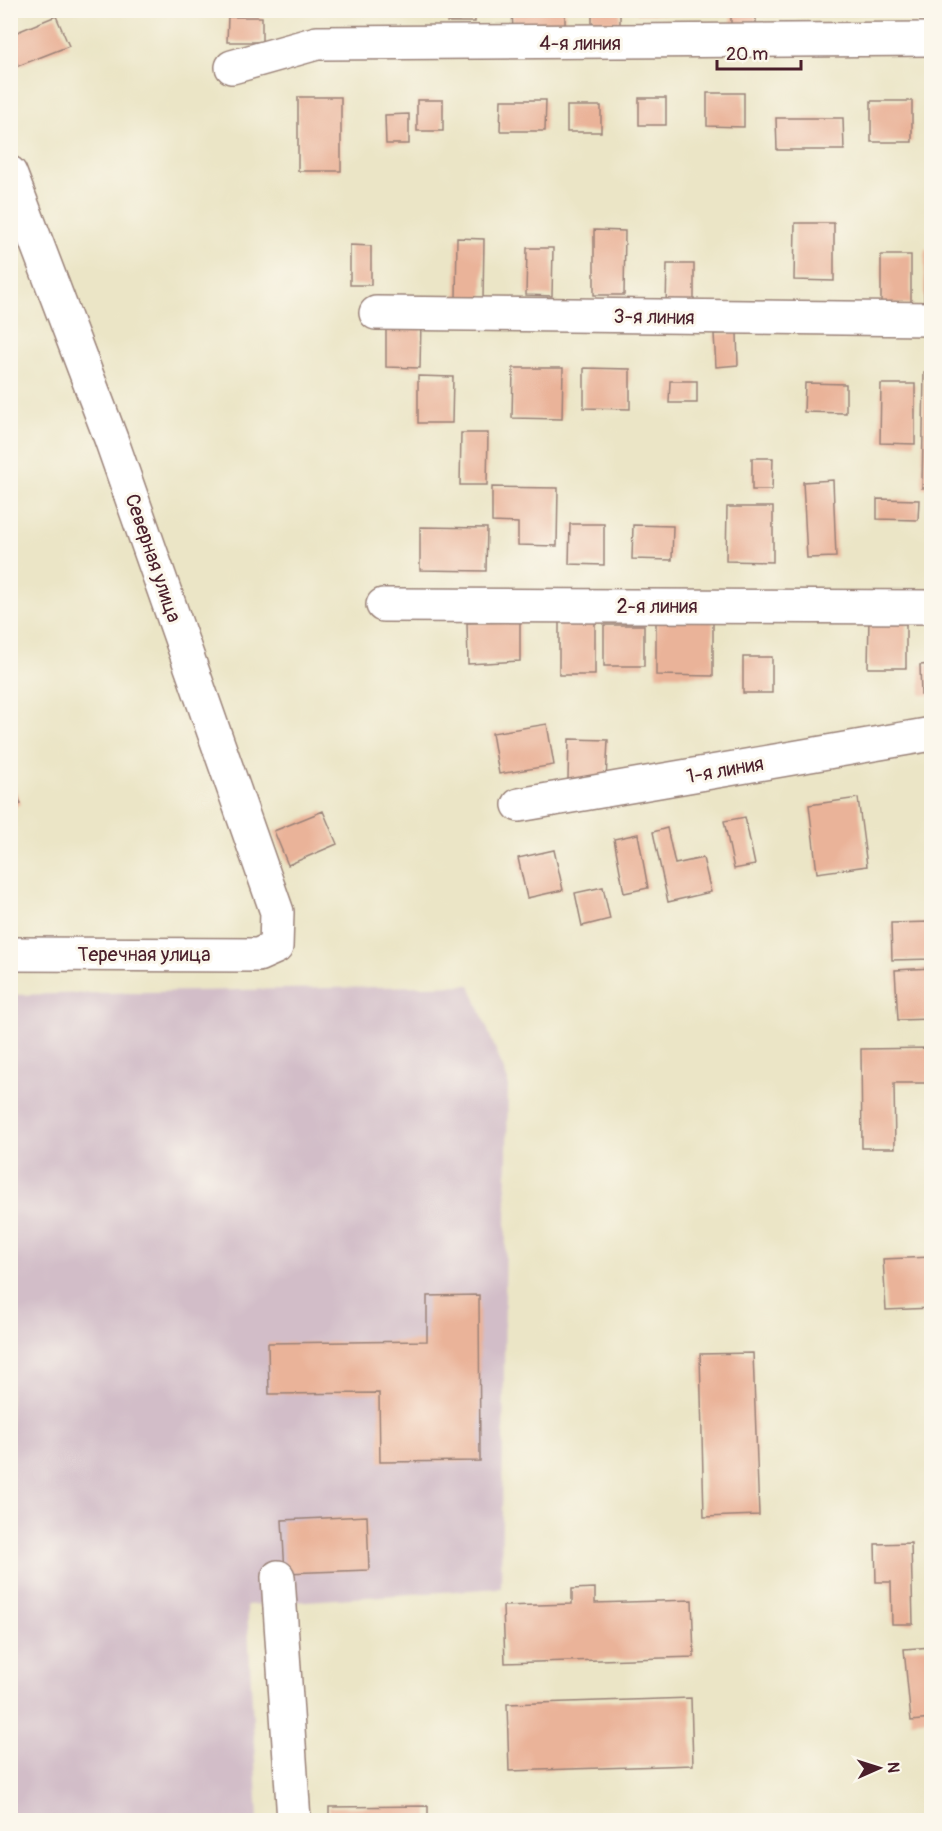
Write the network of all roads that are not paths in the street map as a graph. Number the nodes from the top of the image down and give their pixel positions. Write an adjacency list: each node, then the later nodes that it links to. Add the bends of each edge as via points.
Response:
1 (932, 39): 2 (street, 4-я линия, via 317,43)
2 (232, 67)
3 (10, 173): 10 (street, Северная улица, via 111,440 277,912)
4 (376, 313): 5 (street, 3-я линия)
5 (932, 319)
6 (383, 605): 7 (street, 2-я линия)
7 (932, 607)
8 (932, 734): 9 (street, 1-я линия)
9 (519, 805)
10 (276, 946): 11 (street, Теречная улица, via 258,955)
11 (10, 954)
12 (278, 1577): 13 (street)
13 (294, 1821)

